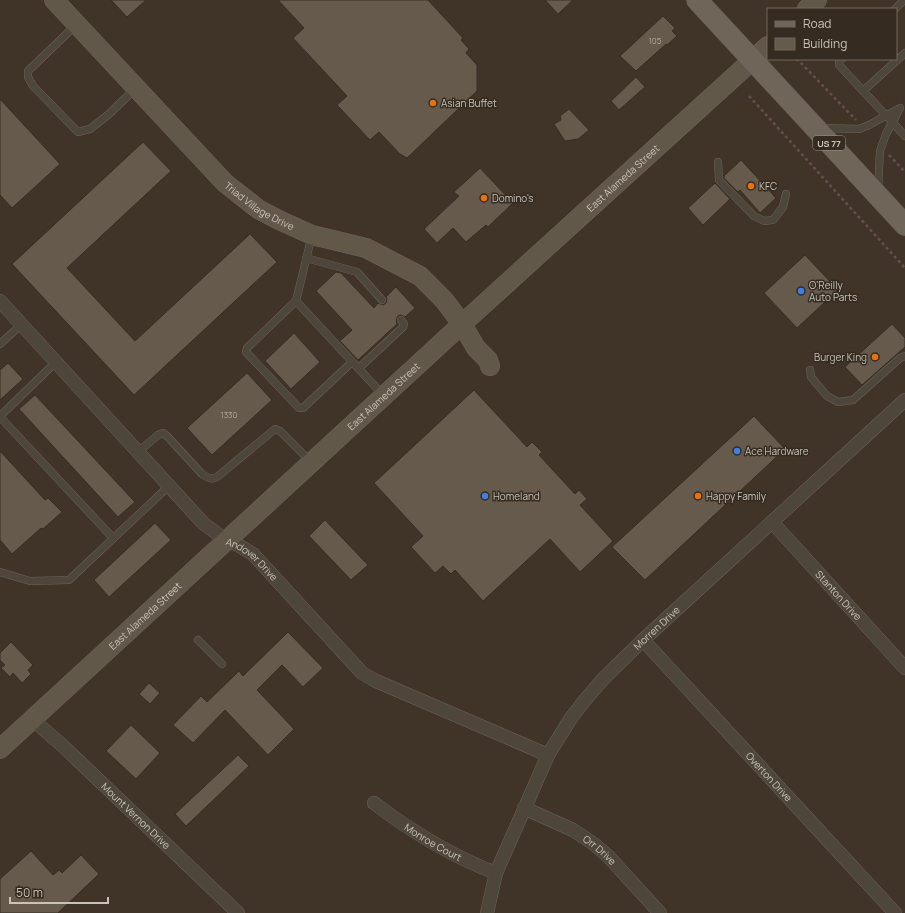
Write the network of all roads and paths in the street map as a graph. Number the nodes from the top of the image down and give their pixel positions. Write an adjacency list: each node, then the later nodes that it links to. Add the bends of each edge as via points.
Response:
1 (54, 0): 7 (street, Triad Village Drive)
2 (697, 0): 10 (main road, US 77)
3 (817, 0): 5 (street)
4 (904, 0): 6 (lane)
5 (808, 8)
6 (896, 8)
7 (77, 24): 13 (street, Triad Village Drive); 13 (lane, via 28,71 33,86 78,132 90,129)
8 (767, 47): 10 (street, East Alameda Street)
9 (905, 53): 14 (lane)
10 (753, 60): 20 (main road, US 77); 36 (street, East Alameda Street)
11 (798, 60): 19 (path)
12 (841, 60): 14 (lane, via 839,65)
13 (136, 88): 28 (street, Triad Village Drive, via 225,183 258,209)
14 (863, 91): 17 (lane)
15 (748, 96): 30 (path)
16 (902, 105): 17 (lane); 18 (lane)
17 (886, 116): 18 (lane); 19 (lane)
18 (892, 123): 21 (lane); 22 (lane)
19 (863, 127): 20 (lane, via 853,130)
20 (816, 128): 26 (main road, US 77)
21 (904, 132)
22 (882, 148): 24 (path); 26 (lane)
23 (718, 162): 25 (lane, via 719,180 754,216 764,221 773,220 783,208)
24 (905, 172)
25 (786, 194)
26 (878, 196): 27 (main road, US 77)
27 (905, 225)
28 (312, 235): 29 (lane); 36 (street, Triad Village Drive, via 366,248 420,276 444,300)
29 (306, 258): 31 (lane, via 356,272); 33 (lane)
30 (905, 268)
31 (382, 300)
32 (0, 301): 35 (street, Andover Drive)
33 (296, 302): 40 (lane); 40 (lane, via 247,348 246,352 299,408 303,408)
34 (402, 322): 42 (lane, via 403,327)
35 (22, 324): 37 (lane); 39 (street, Andover Drive)
36 (462, 324): 41 (street, Triad Village Drive); 44 (street, East Alameda Street)
37 (0, 344)
38 (905, 356): 43 (lane, via 853,400 838,402 827,396 812,377)
39 (56, 362): 46 (lane); 47 (street, Andover Drive)
40 (352, 362): 42 (lane)
41 (490, 366)
42 (359, 368): 44 (lane)
43 (810, 370)
44 (384, 396): 48 (street, East Alameda Street)
45 (903, 406): 50 (street, Morren Drive)
46 (0, 416): 51 (lane)
47 (138, 452): 48 (lane, via 162,433 202,474 213,479 275,429); 49 (street, Andover Drive)
48 (312, 463): 52 (street, East Alameda Street)
49 (169, 486): 51 (lane); 52 (street, Andover Drive, via 203,523)
50 (772, 522): 55 (street, Morren Drive); 57 (street, Stanton Drive)
51 (113, 538): 53 (lane, via 69,580 30,581)
52 (227, 541): 58 (street, East Alameda Street); 60 (street, Andover Drive, via 253,554 368,676)
53 (0, 572)
54 (198, 640): 56 (lane)
55 (643, 640): 60 (street, Morren Drive, via 585,700); 67 (street, Overton Drive)
56 (222, 664)
57 (905, 668)
58 (32, 719): 59 (street, East Alameda Street); 64 (street, Mount Vernon Drive)
59 (0, 749)
60 (548, 755): 62 (street, Morren Drive)
61 (374, 802): 63 (street, Monroe Court, via 451,854)
62 (524, 808): 63 (street, Morren Drive); 66 (street, Orr Drive, via 574,830 594,844)
63 (496, 873): 65 (street, Morren Drive)
64 (238, 913)
65 (487, 913)
66 (660, 913)
67 (895, 913)

